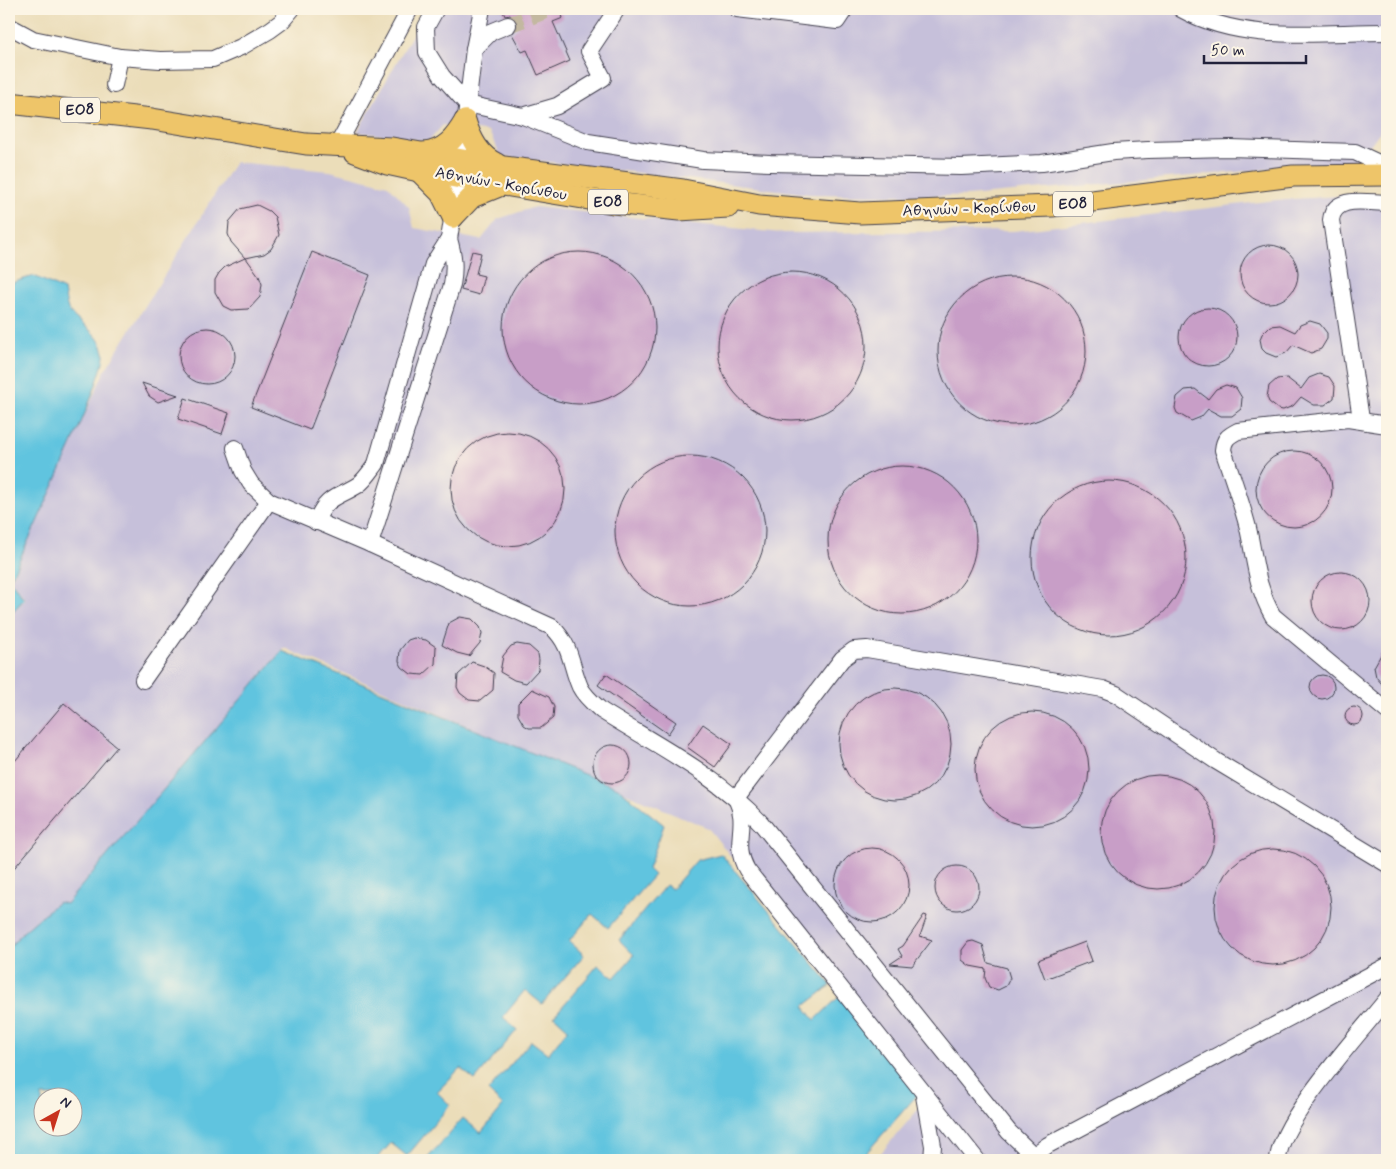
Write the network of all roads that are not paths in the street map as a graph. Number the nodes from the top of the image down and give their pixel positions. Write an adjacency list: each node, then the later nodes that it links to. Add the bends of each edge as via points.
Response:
1 (292, 9): 14 (street, via 282,22 241,47 213,59)
2 (410, 9): 19 (street)
3 (436, 9): 17 (street, via 426,27 427,52)
4 (482, 9): 13 (street)
5 (617, 9): 18 (street, via 589,51 603,78 557,106)
6 (737, 9): 9 (street)
7 (845, 9): 9 (street, via 837,21)
8 (1181, 9): 12 (street, via 1226,27 1257,33)
9 (809, 14)
10 (508, 25): 13 (street, via 491,32)
11 (9, 26): 14 (street, via 33,40)
12 (1387, 32)
13 (474, 49): 17 (street)
14 (120, 57): 15 (street)
15 (114, 86)
16 (9, 103): 19 (main road, Αθηνών - Κορίνθου / ΕΟ8, via 152,119)
17 (466, 112): 18 (street); 20 (main road, via 448,144); 22 (street); 24 (main road, via 470,136)
18 (524, 116): 21 (street, via 588,142 703,160 961,168 1042,163 1113,152 1230,148 1355,152)
19 (337, 146): 20 (main road, Αθηνών - Κορίνθου / ΕΟ8, via 392,148)
20 (421, 162): 22 (main road, Αθηνών - Κορίνθου / ΕΟ8); 26 (main road)
21 (1387, 167)
22 (460, 168): 24 (main road, Αθηνών - Κορίνθου / ΕΟ8); 26 (street)
23 (1387, 175): 24 (main road, Αθηνών - Κορίνθου / ΕΟ8, via 1293,176 1052,206 860,213 758,205 679,210 613,203)
24 (504, 176): 26 (main road, via 472,197)
25 (1387, 203): 28 (street, via 1345,203 1332,211)
26 (453, 217): 27 (street)
27 (449, 239): 32 (street, via 434,264 376,464 358,484 332,497); 33 (street, via 454,254 452,285)
28 (1361, 419): 29 (street); 35 (street, via 1238,431 1224,441 1223,450 1248,528 1262,599 1273,616)
29 (1387, 425)
30 (236, 448): 31 (street, via 251,484)
31 (269, 501): 32 (street); 34 (street)
32 (316, 522): 33 (street)
33 (370, 544): 36 (street, via 552,627 563,637 581,688 590,701)
34 (143, 680)
35 (1387, 711)
36 (736, 798): 37 (street, via 842,659 854,650 867,649 1103,689 1116,694 1216,761); 40 (street, via 743,820 738,848 747,870); 41 (street, via 761,822)
37 (1387, 864)
38 (1387, 966): 41 (street, via 1048,1145)
39 (1387, 999): 44 (street, via 1299,1109 1286,1132)
40 (919, 1086): 42 (street, via 928,1104); 43 (street)
41 (1030, 1158)
42 (932, 1160)
43 (977, 1160)
44 (1278, 1160)

